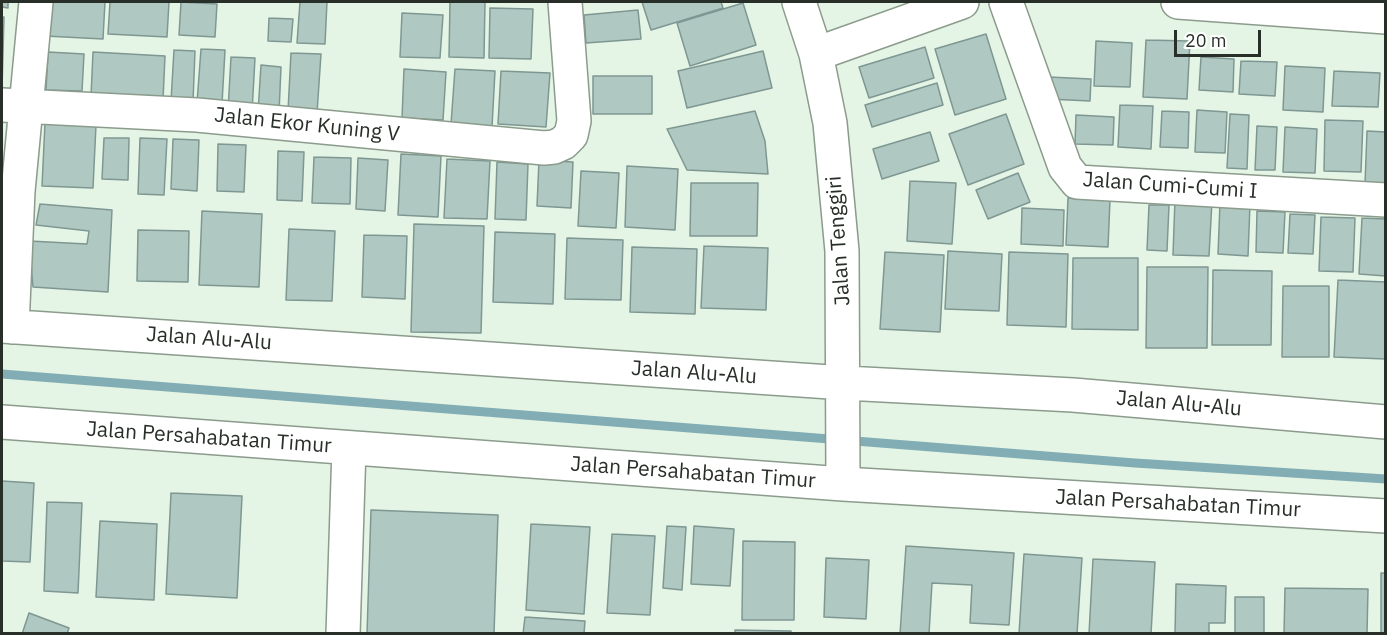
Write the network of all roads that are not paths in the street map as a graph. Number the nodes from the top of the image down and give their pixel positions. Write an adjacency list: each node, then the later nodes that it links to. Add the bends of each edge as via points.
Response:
1 (36, 2): 9 (street)
2 (565, 2): 9 (street, Jalan Ekor Kuning V, via 574,121 571,135 563,143 544,148 197,115)
3 (799, 2): 8 (street, Jalan Tenggiri)
4 (962, 2): 8 (street)
5 (1006, 2): 10 (street, Jalan Cumi-Cumi I, via 1065,167 1077,182)
6 (1178, 2): 7 (street)
7 (1386, 17)
8 (816, 54): 12 (street, Jalan Tenggiri, via 830,123 843,252)
9 (13, 105): 11 (street)
10 (1386, 200)
11 (7, 326): 12 (street, Jalan Alu-Alu)
12 (845, 397): 14 (street, Jalan Alu-Alu, via 1072,395); 16 (street, Jalan Tenggiri)
13 (2, 422): 15 (street, Jalan Persahabatan Timur)
14 (1386, 422)
15 (349, 448): 16 (street, Jalan Persahabatan Timur); 18 (street)
16 (843, 474): 17 (street, Jalan Persahabatan Timur)
17 (1386, 516)
18 (343, 633)

